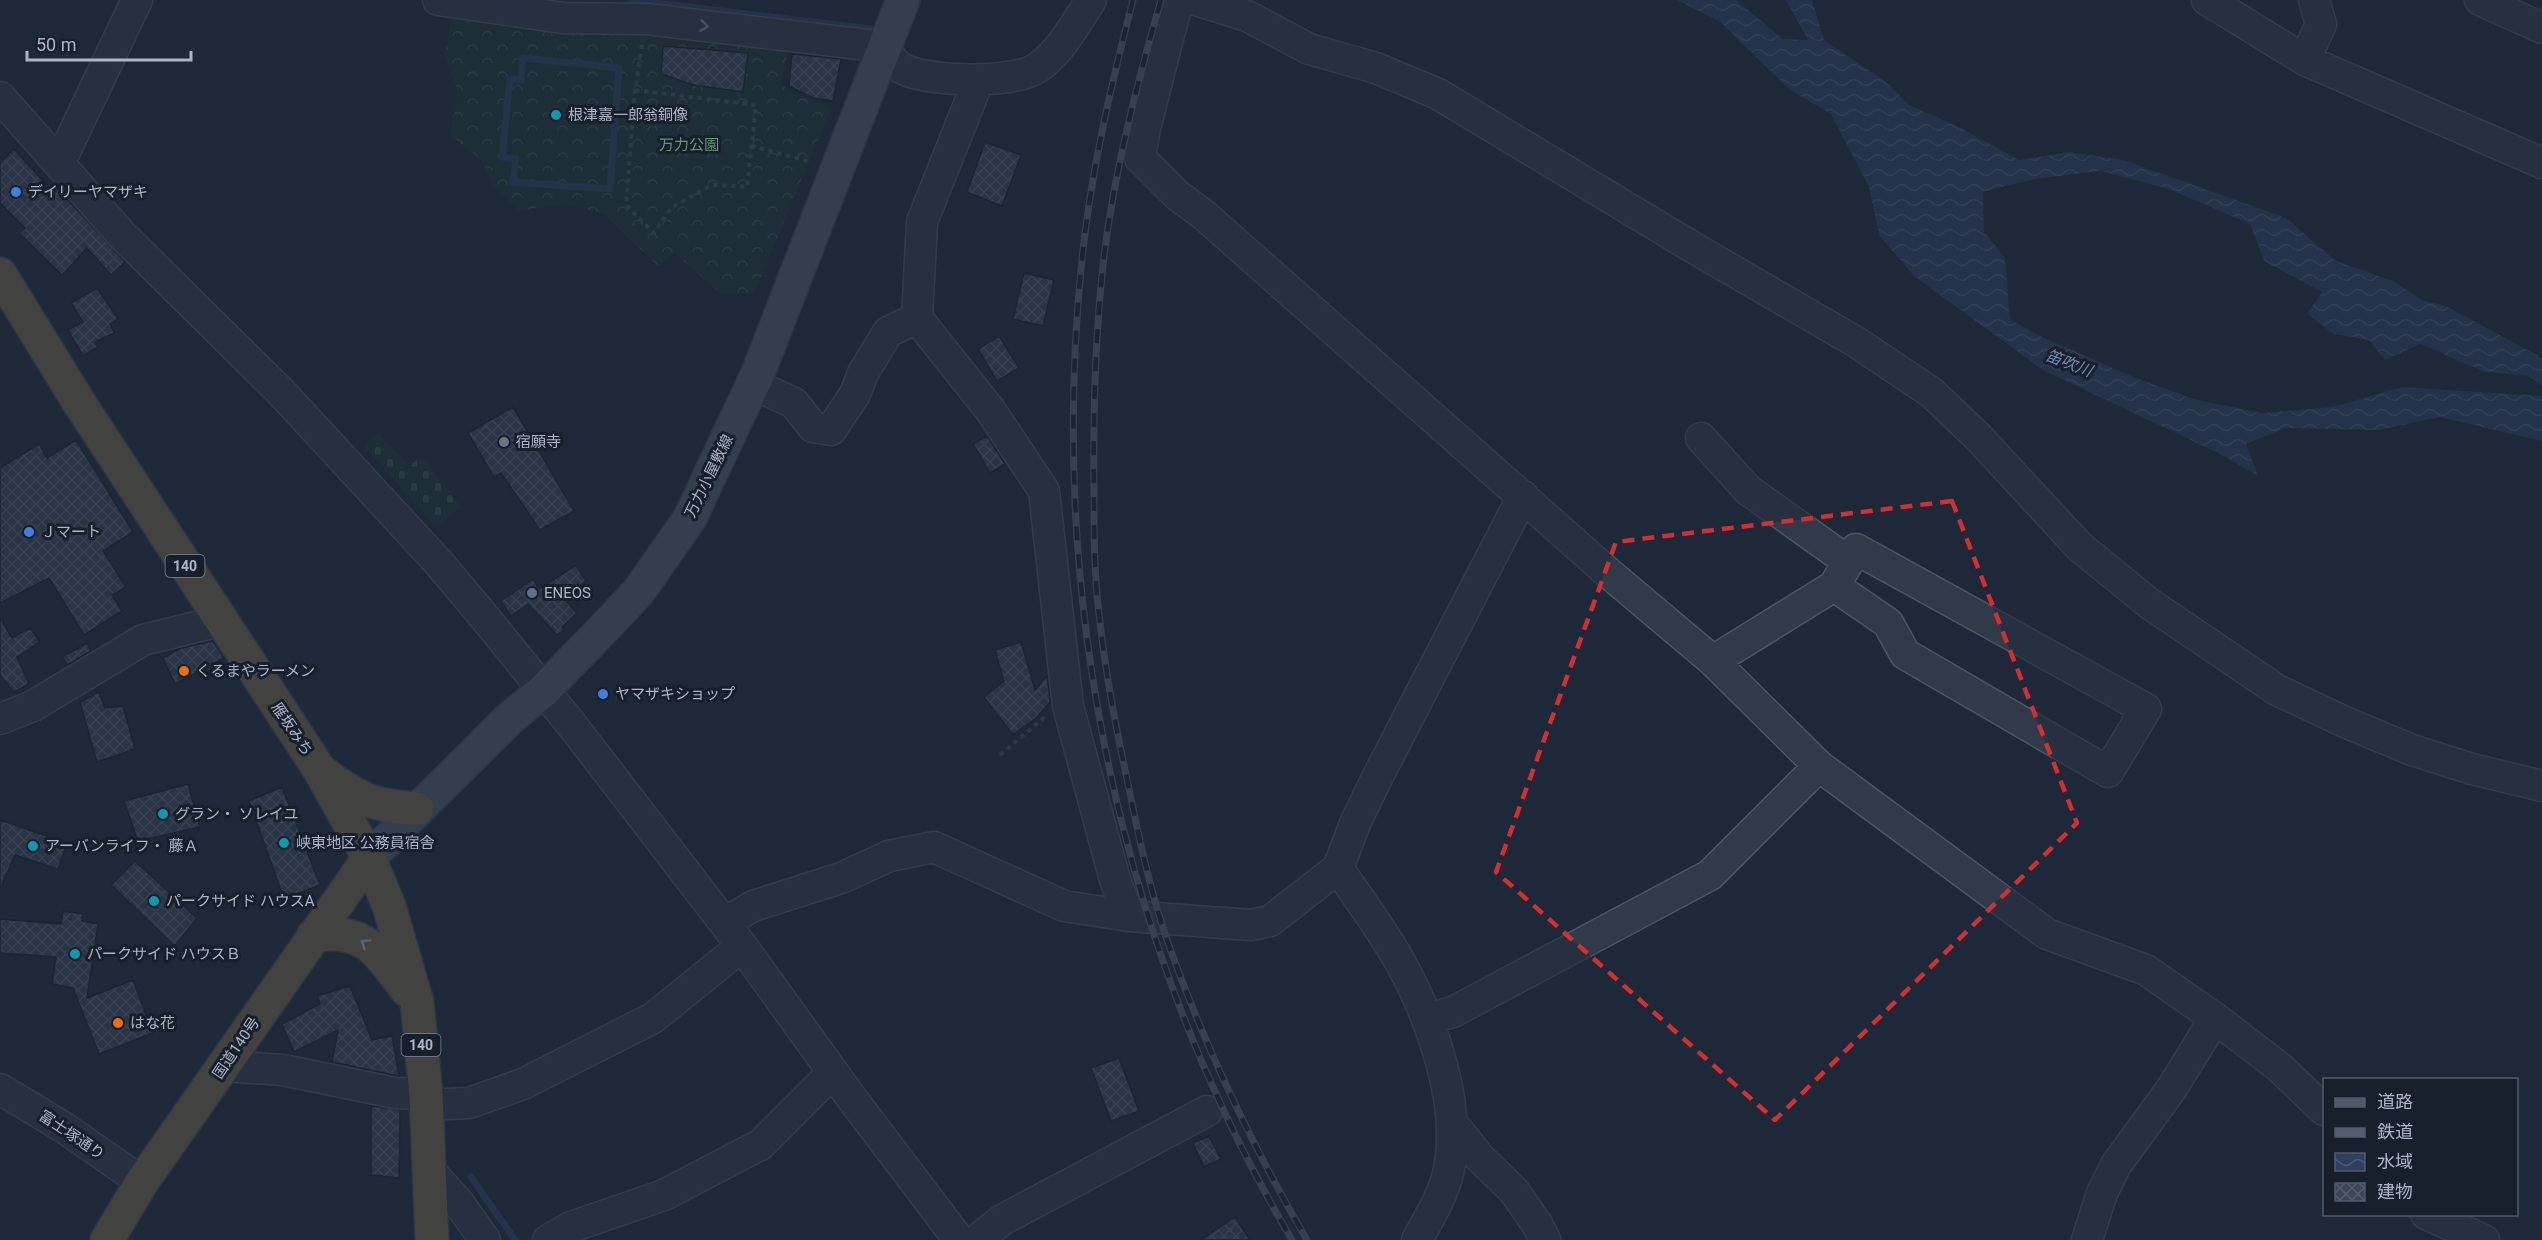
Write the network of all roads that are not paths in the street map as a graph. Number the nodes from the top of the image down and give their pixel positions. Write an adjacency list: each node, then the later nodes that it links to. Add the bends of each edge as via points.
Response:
1 (137, 0): 17 (street)
2 (438, 0): 10 (street, via 563,18)
3 (903, 0): 12 (main road, 万力小屋敷線)
4 (1091, 0): 14 (street, via 1051,57 1035,70)
5 (1178, 0): 22 (street, via 1140,158 1177,195 1204,214)
6 (1196, 0): 30 (street, via 1247,16 1309,49 1376,68 1438,94 1856,342 1932,393 2080,547 2150,604 2277,690 2412,750)
7 (2207, 0): 13 (street)
8 (2314, 0): 13 (street, via 2321,24)
9 (2480, 0): 11 (street)
10 (649, 9): 12 (street, one-way to 12)
11 (2542, 28)
12 (885, 47): 14 (street, via 898,66 937,78); 20 (main road, 万力小屋敷線)
13 (2305, 60): 16 (street)
14 (979, 80): 19 (street, via 922,222)
15 (0, 96): 17 (street)
16 (2542, 162)
17 (59, 164): 26 (street, via 122,235 281,392 438,562)
18 (0, 274): 24 (highway, 雁坂みち / 140)
19 (917, 318): 20 (street, via 888,332 831,430 813,427 794,403); 34 (street, via 991,411 1044,491 1068,706 1115,880)
20 (753, 384): 26 (main road, 万力小屋敷線, via 690,518 639,591)
21 (1701, 438): 23 (street, via 1748,490)
22 (1523, 496): 25 (street); 33 (street, via 1378,776)
23 (1841, 574): 23 (street, via 1856,549 2146,709 2108,772 1905,654 1888,623); 25 (street)
24 (220, 621): 27 (street, via 143,640 33,706); 29 (highway, 雁坂みち / 140)
25 (1713, 661): 28 (street)
26 (544, 690): 31 (main road, 万力小屋敷線); 35 (street)
27 (0, 719)
28 (1819, 766): 38 (street, via 2047,934 2146,970); 39 (street, via 1710,874 1453,1012)
29 (319, 769): 31 (highway, via 368,802); 32 (highway, 雁坂みち / 140)
30 (2542, 786)
31 (417, 809): 32 (main road, 万力小屋敷線)
32 (369, 858): 36 (highway, 国道140号); 37 (highway, 雁坂みち / 140, via 389,906)
33 (1338, 868): 34 (street, via 1270,921 1251,925); 39 (street, via 1399,960)
34 (1129, 916): 35 (street, via 1064,906 934,847 889,856 841,878 753,906)
35 (733, 934): 41 (street); 43 (street, via 653,1018 523,1084 470,1103)
36 (313, 936): 37 (highway, one-way to 36, via 362,939 344,934); 40 (highway, 国道140号)
37 (417, 1002): 43 (highway, 雁坂みち / 140)
38 (2215, 1017): 44 (street); 58 (street, via 2172,1088 2116,1165)
39 (1426, 1019): 46 (street, via 1440,1061)
40 (224, 1066): 43 (street, via 283,1070); 48 (highway, 国道140号)
41 (833, 1072): 53 (street, via 760,1146 664,1195 571,1227); 54 (street)
42 (0, 1089): 48 (street, 富士塚通り)
43 (426, 1099): 47 (highway, 雁坂みち / 140)
44 (2323, 1108)
45 (1207, 1111): 55 (street, via 1002,1220)
46 (1453, 1124): 56 (street, via 1449,1171); 57 (street, via 1479,1157 1515,1191)
47 (430, 1171): 51 (highway, 雁坂みち / 140); 52 (street)
48 (142, 1182): 50 (highway, 国道140号)
49 (2428, 1216): 59 (street)
50 (106, 1240)
51 (432, 1240)
52 (485, 1240)
53 (548, 1240)
54 (959, 1240)
55 (977, 1240)
56 (1417, 1240)
57 (1545, 1240)
58 (2087, 1240)
59 (2484, 1240)

